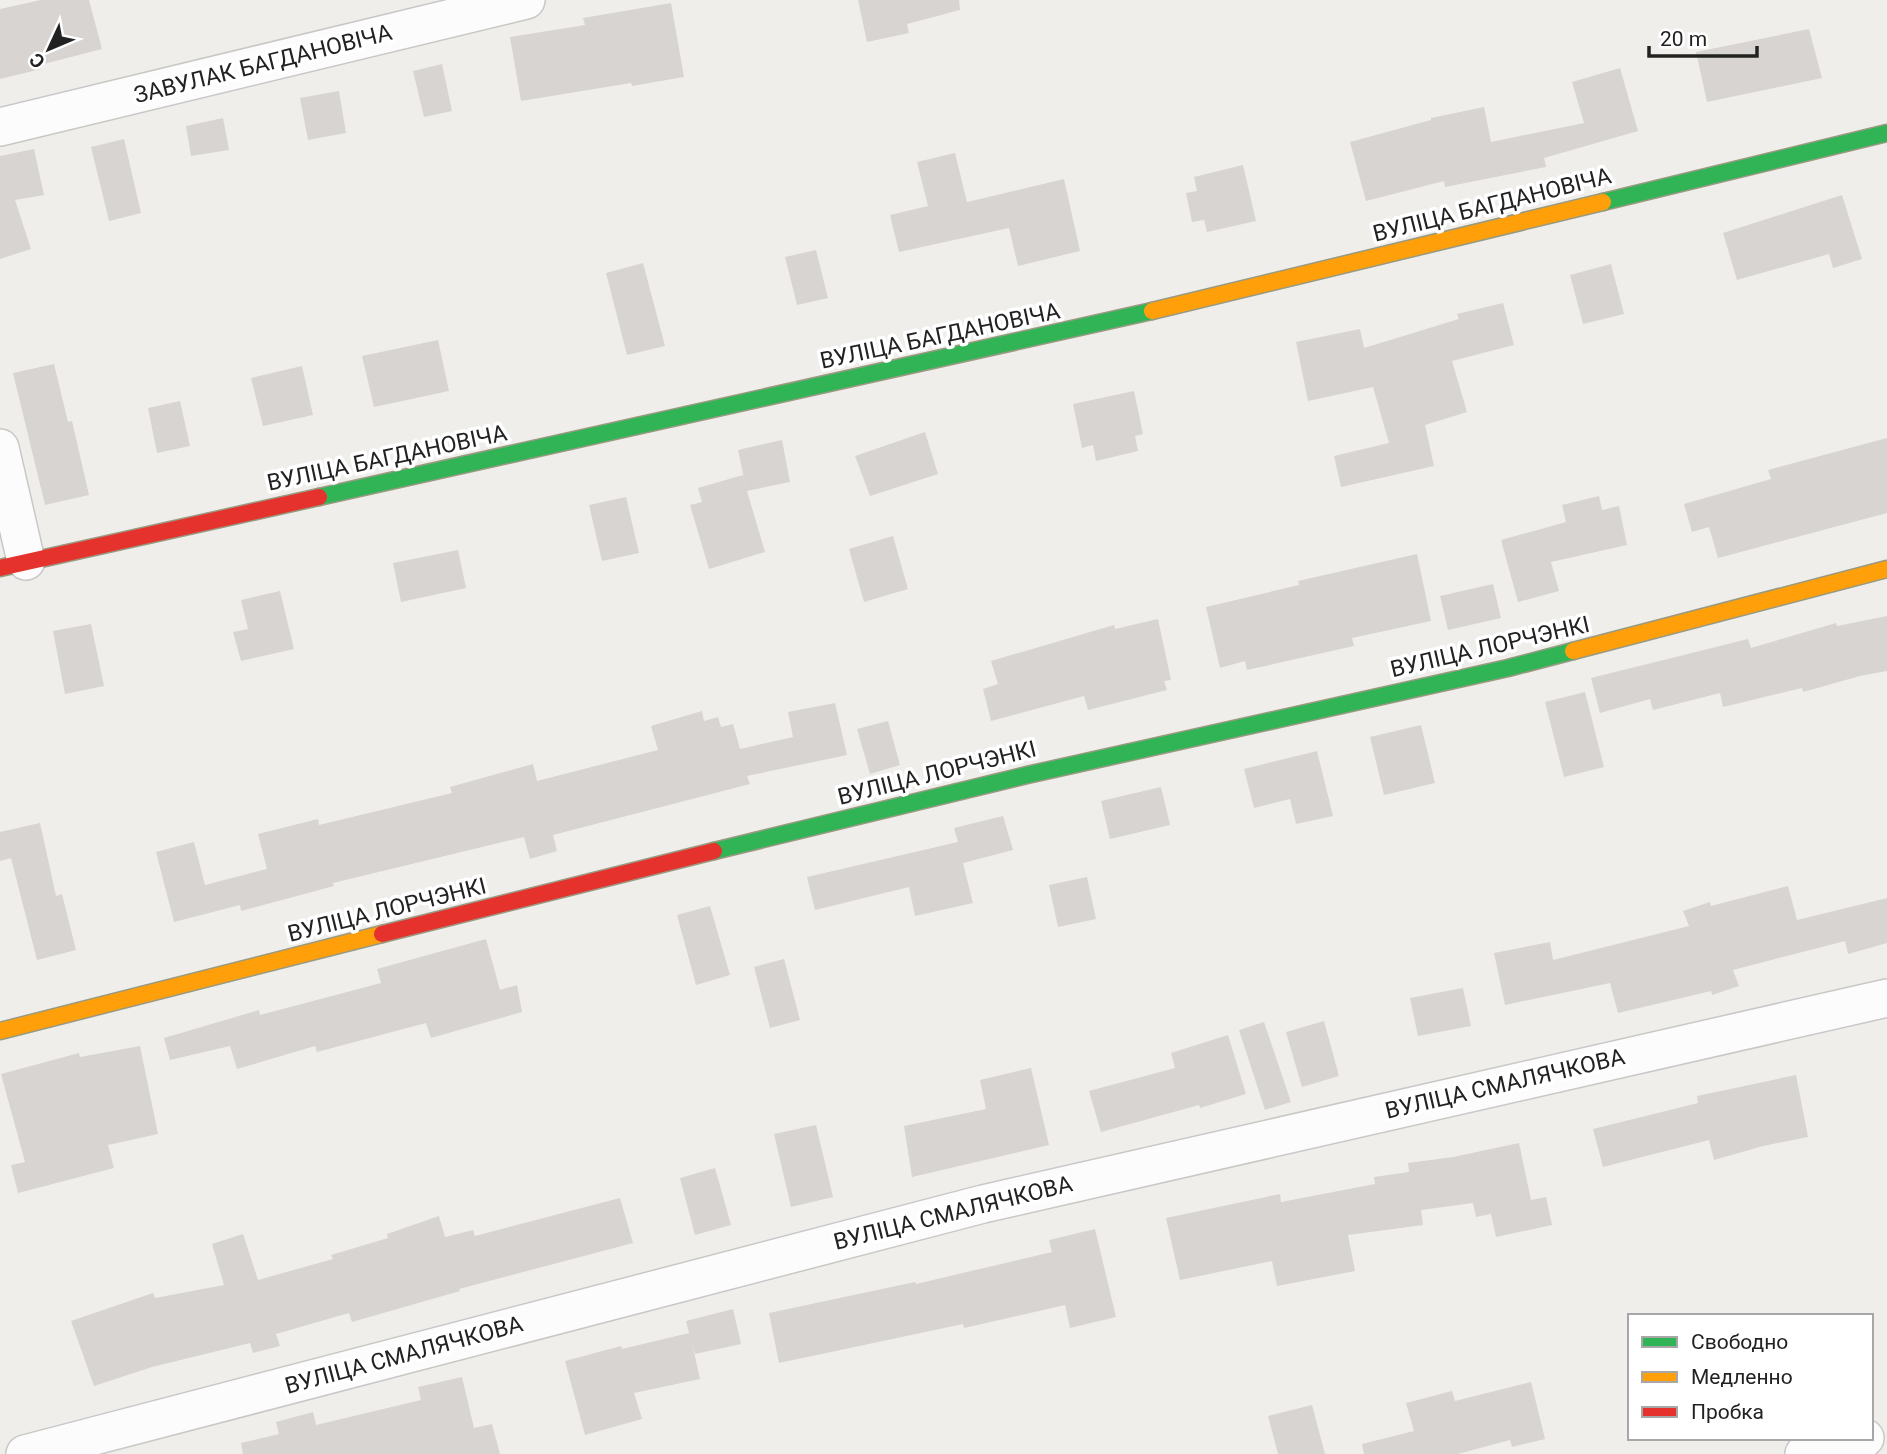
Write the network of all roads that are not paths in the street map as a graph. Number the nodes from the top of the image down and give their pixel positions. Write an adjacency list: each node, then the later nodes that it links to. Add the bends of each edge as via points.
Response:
1 (526, 0): 2 (street, ЗАВУЛАК БАГДАНОВІЧА)
2 (0, 127)
3 (1887, 133): 5 (street, ВУЛІЦА БАГДАНОВІЧА, via 1096,325)
4 (0, 448): 5 (street)
5 (13, 564)
6 (1887, 569): 8 (street, ВУЛІЦА ЛОРЧЭНКІ, via 1508,668 1027,775)
7 (1887, 998): 10 (street, ВУЛІЦА СМАЛЯЧКОВА, via 983,1204)
8 (0, 1031)
9 (1857, 1440): 11 (street)
10 (26, 1454)
11 (1804, 1454)

